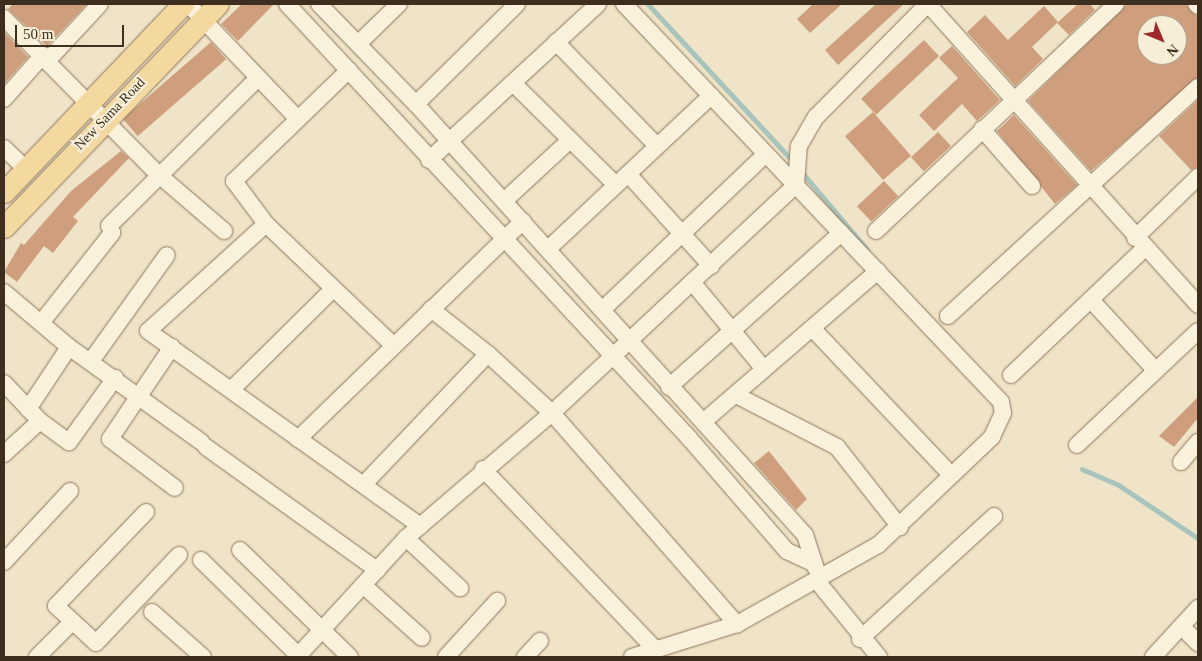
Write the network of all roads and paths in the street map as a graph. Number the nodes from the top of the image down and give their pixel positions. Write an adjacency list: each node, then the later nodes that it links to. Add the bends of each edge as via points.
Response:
1 (100, 4): 17 (street)
2 (183, 4): 25 (main road, New Sama Road)
3 (188, 4): 14 (street)
4 (218, 4): 14 (main road, New Sama Road)
5 (287, 4): 18 (street)
6 (399, 4): 16 (street)
7 (517, 4): 26 (street)
8 (598, 4): 15 (street)
9 (624, 4): 22 (street)
10 (928, 4): 24 (street); 40 (street, via 816,117 799,146)
11 (1116, 4): 24 (street)
12 (327, 7): 16 (street)
13 (4, 18): 17 (street)
14 (202, 21): 19 (street); 28 (main road, New Sama Road)
15 (556, 42): 20 (street); 32 (street)
16 (359, 43): 26 (street)
17 (45, 58): 23 (street); 25 (street)
18 (348, 70): 27 (street); 35 (street)
19 (258, 78): 27 (street); 37 (street)
20 (515, 85): 30 (street); 31 (street)
21 (1198, 87): 42 (street)
22 (711, 96): 32 (street); 34 (street)
23 (4, 98)
24 (1013, 99): 29 (street); 42 (street)
25 (88, 104): 28 (street); 36 (main road, New Sama Road)
26 (416, 104): 31 (street)
27 (297, 118): 46 (street, via 234,181)
28 (104, 119): 37 (street); 47 (main road, New Sama Road)
29 (982, 129): 41 (street); 49 (street)
30 (570, 140): 39 (street); 44 (street)
31 (449, 141): 35 (street); 44 (street)
32 (657, 146): 39 (street)
33 (4, 148): 36 (street)
34 (766, 154): 40 (street); 51 (street)
35 (429, 160): 52 (street)
36 (26, 169): 43 (main road, New Sama Road)
37 (159, 175): 48 (street); 66 (street, via 111,230)
38 (1198, 177): 53 (street)
39 (622, 180): 51 (street); 54 (street)
40 (797, 182): 50 (street); 56 (street)
41 (1032, 186)
42 (1092, 186): 53 (street); 65 (street)
43 (4, 192)
44 (504, 201): 45 (street)
45 (523, 221): 52 (street); 54 (street)
46 (266, 224): 59 (street); 73 (street, via 148,331)
47 (4, 227)
48 (224, 231)
49 (876, 231)
50 (841, 233): 57 (street); 68 (street)
51 (682, 234): 56 (street); 64 (street)
52 (502, 239): 63 (street); 75 (street)
53 (1140, 243): 61 (street); 62 (street)
54 (548, 250): 64 (street)
55 (167, 255): 76 (street)
56 (711, 266): 58 (street)
57 (878, 271): 67 (street); 96 (street, via 1001,402 1002,422 992,437)
58 (692, 282): 68 (street); 70 (street)
59 (332, 289): 71 (street); 83 (street)
60 (4, 292): 66 (street)
61 (1091, 300): 78 (street); 79 (street)
62 (1198, 304)
63 (431, 309): 71 (street); 74 (street)
64 (602, 310): 70 (street)
65 (948, 316)
66 (41, 323): 72 (street)
67 (813, 329): 77 (street); 96 (street)
68 (733, 330): 77 (street); 82 (street)
69 (1198, 331): 78 (street)
70 (627, 340): 75 (street); 82 (street)
71 (392, 344): 90 (street)
72 (70, 347): 76 (street); 86 (street)
73 (172, 347): 83 (street); 84 (street)
74 (488, 354): 87 (street); 97 (street)
75 (609, 356): 87 (street); 109 (street, via 689,438 786,551)
76 (90, 361): 80 (street)
77 (764, 369): 85 (street)
78 (1156, 371): 92 (street)
79 (1011, 374)
80 (115, 378): 84 (street); 88 (street, via 69,442)
81 (4, 383): 86 (street)
82 (669, 387): 89 (street)
83 (232, 388): 90 (street)
84 (136, 394): 98 (street, via 110,438); 110 (street)
85 (736, 395): 89 (street); 103 (street, via 837,447)
86 (28, 409): 88 (street)
87 (552, 413): 95 (street); 118 (street)
88 (40, 421): 93 (street)
89 (703, 422): 109 (street, via 805,535)
90 (298, 439): 97 (street)
91 (1198, 442): 94 (street)
92 (1077, 445)
93 (4, 454)
94 (1182, 462)
95 (483, 469): 102 (street); 125 (street)
96 (951, 475): 103 (street)
97 (365, 482): 102 (street)
98 (175, 488)
99 (70, 491): 108 (street)
100 (146, 512): 117 (street, via 56,606)
101 (994, 516): 122 (street)
102 (420, 526): 104 (street)
103 (900, 527): 111 (street)
104 (406, 538): 110 (street); 113 (street)
105 (240, 550): 120 (street)
106 (179, 555): 117 (street, via 96,643)
107 (201, 560): 126 (street)
108 (4, 562)
109 (813, 563): 111 (street)
110 (377, 570): 112 (street)
111 (820, 579): 118 (street); 122 (street)
112 (364, 585): 120 (street); 121 (street)
113 (460, 588)
114 (497, 600): 130 (street)
115 (1198, 608): 119 (street)
116 (152, 612): 128 (street)
117 (72, 622): 127 (street)
118 (737, 624): 125 (street)
119 (1182, 627): 124 (street); 134 (street)
120 (322, 630): 126 (street); 129 (street)
121 (422, 638)
122 (860, 639): 133 (street)
123 (540, 641): 131 (street)
124 (1198, 643)
125 (652, 648): 132 (street)
126 (298, 656)
127 (37, 657)
128 (202, 657)
129 (350, 657)
130 (446, 657)
131 (525, 657)
132 (632, 657)
133 (879, 657)
134 (1153, 657)

